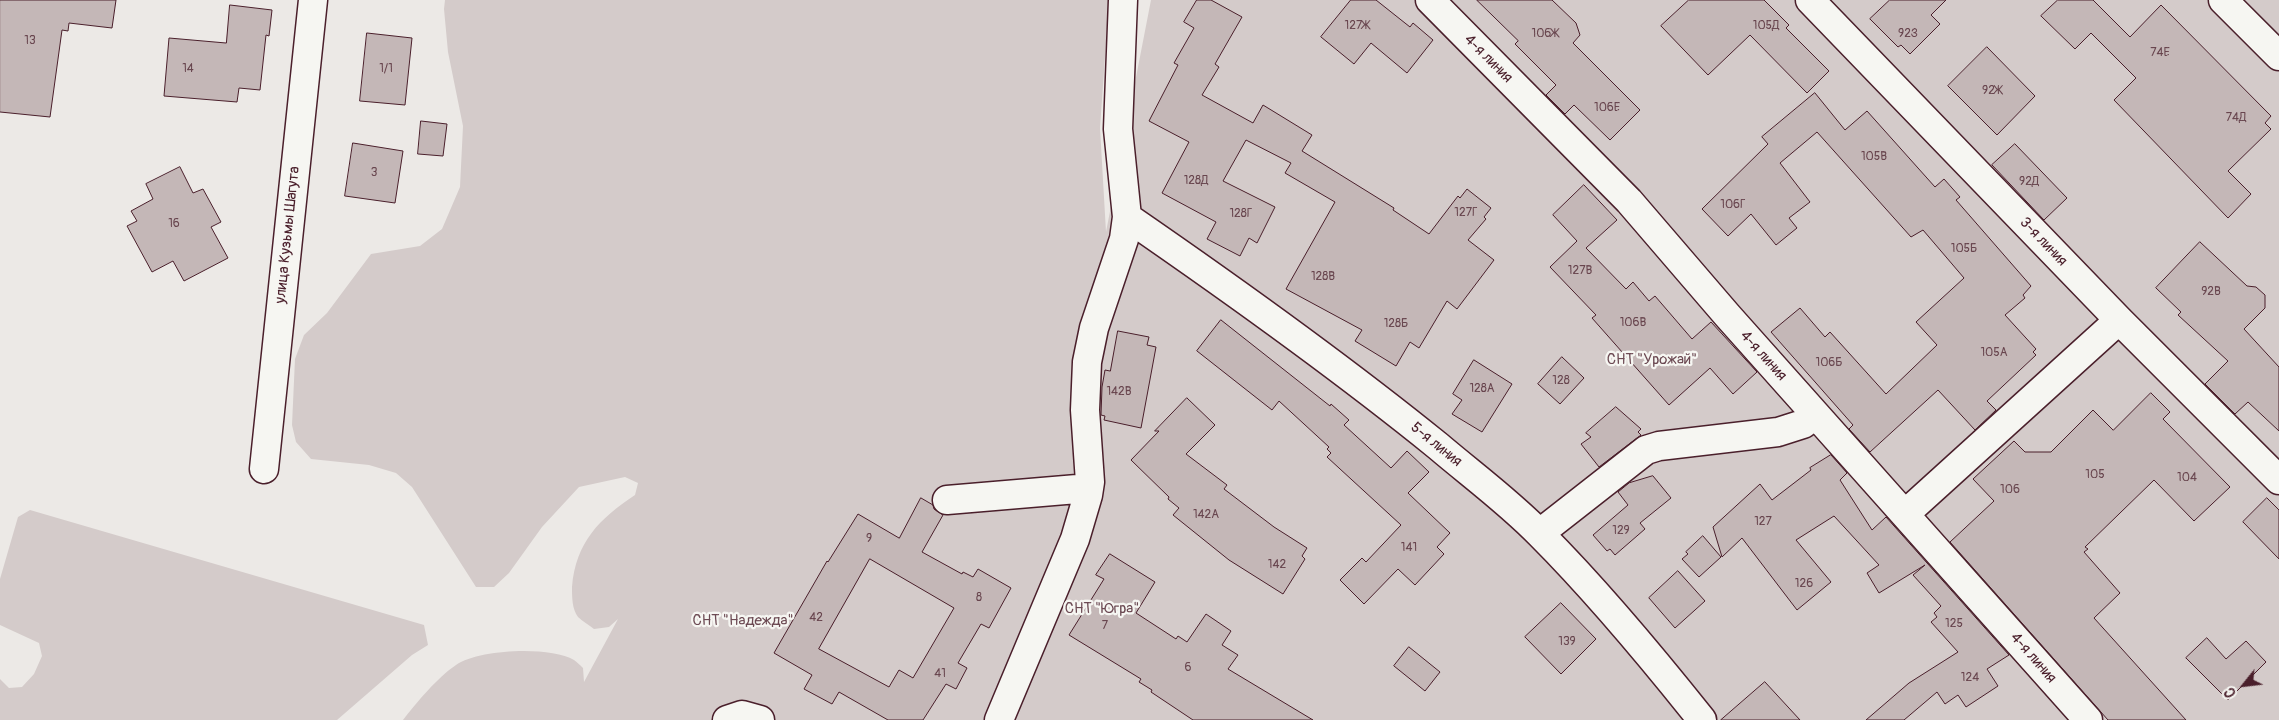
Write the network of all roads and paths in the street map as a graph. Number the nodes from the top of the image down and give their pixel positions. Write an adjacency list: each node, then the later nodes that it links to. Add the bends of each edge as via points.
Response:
1 (313, 0): 10 (street, улица Кузьмы Шагута)
2 (1124, 0): 7 (street, via 1118,129)
3 (1430, 0): 9 (street, 4-я линия, via 1629,201)
4 (1810, 0): 8 (street, 3-я линия)
5 (2223, 0): 6 (street)
6 (2279, 56)
7 (1127, 218): 12 (street, via 1124,239 1094,328 1087,362 1085,410); 15 (street, 5-я линия, via 1279,323 1411,424)
8 (2119, 320): 11 (street, 3-я линия); 14 (street)
9 (1815, 415): 14 (street, 4-я линия); 15 (street, via 1791,429 1646,450)
10 (264, 469)
11 (2279, 480)
12 (1089, 488): 13 (street); 18 (street, via 1086,509 1075,539)
13 (947, 500)
14 (1904, 514): 20 (street, 4-я линия)
15 (1540, 533): 19 (street, 5-я линия, via 1634,637)
16 (727, 720): 17 (street, via 742,715)
17 (760, 720)
18 (999, 720)
19 (1702, 720)
20 (2088, 720)

